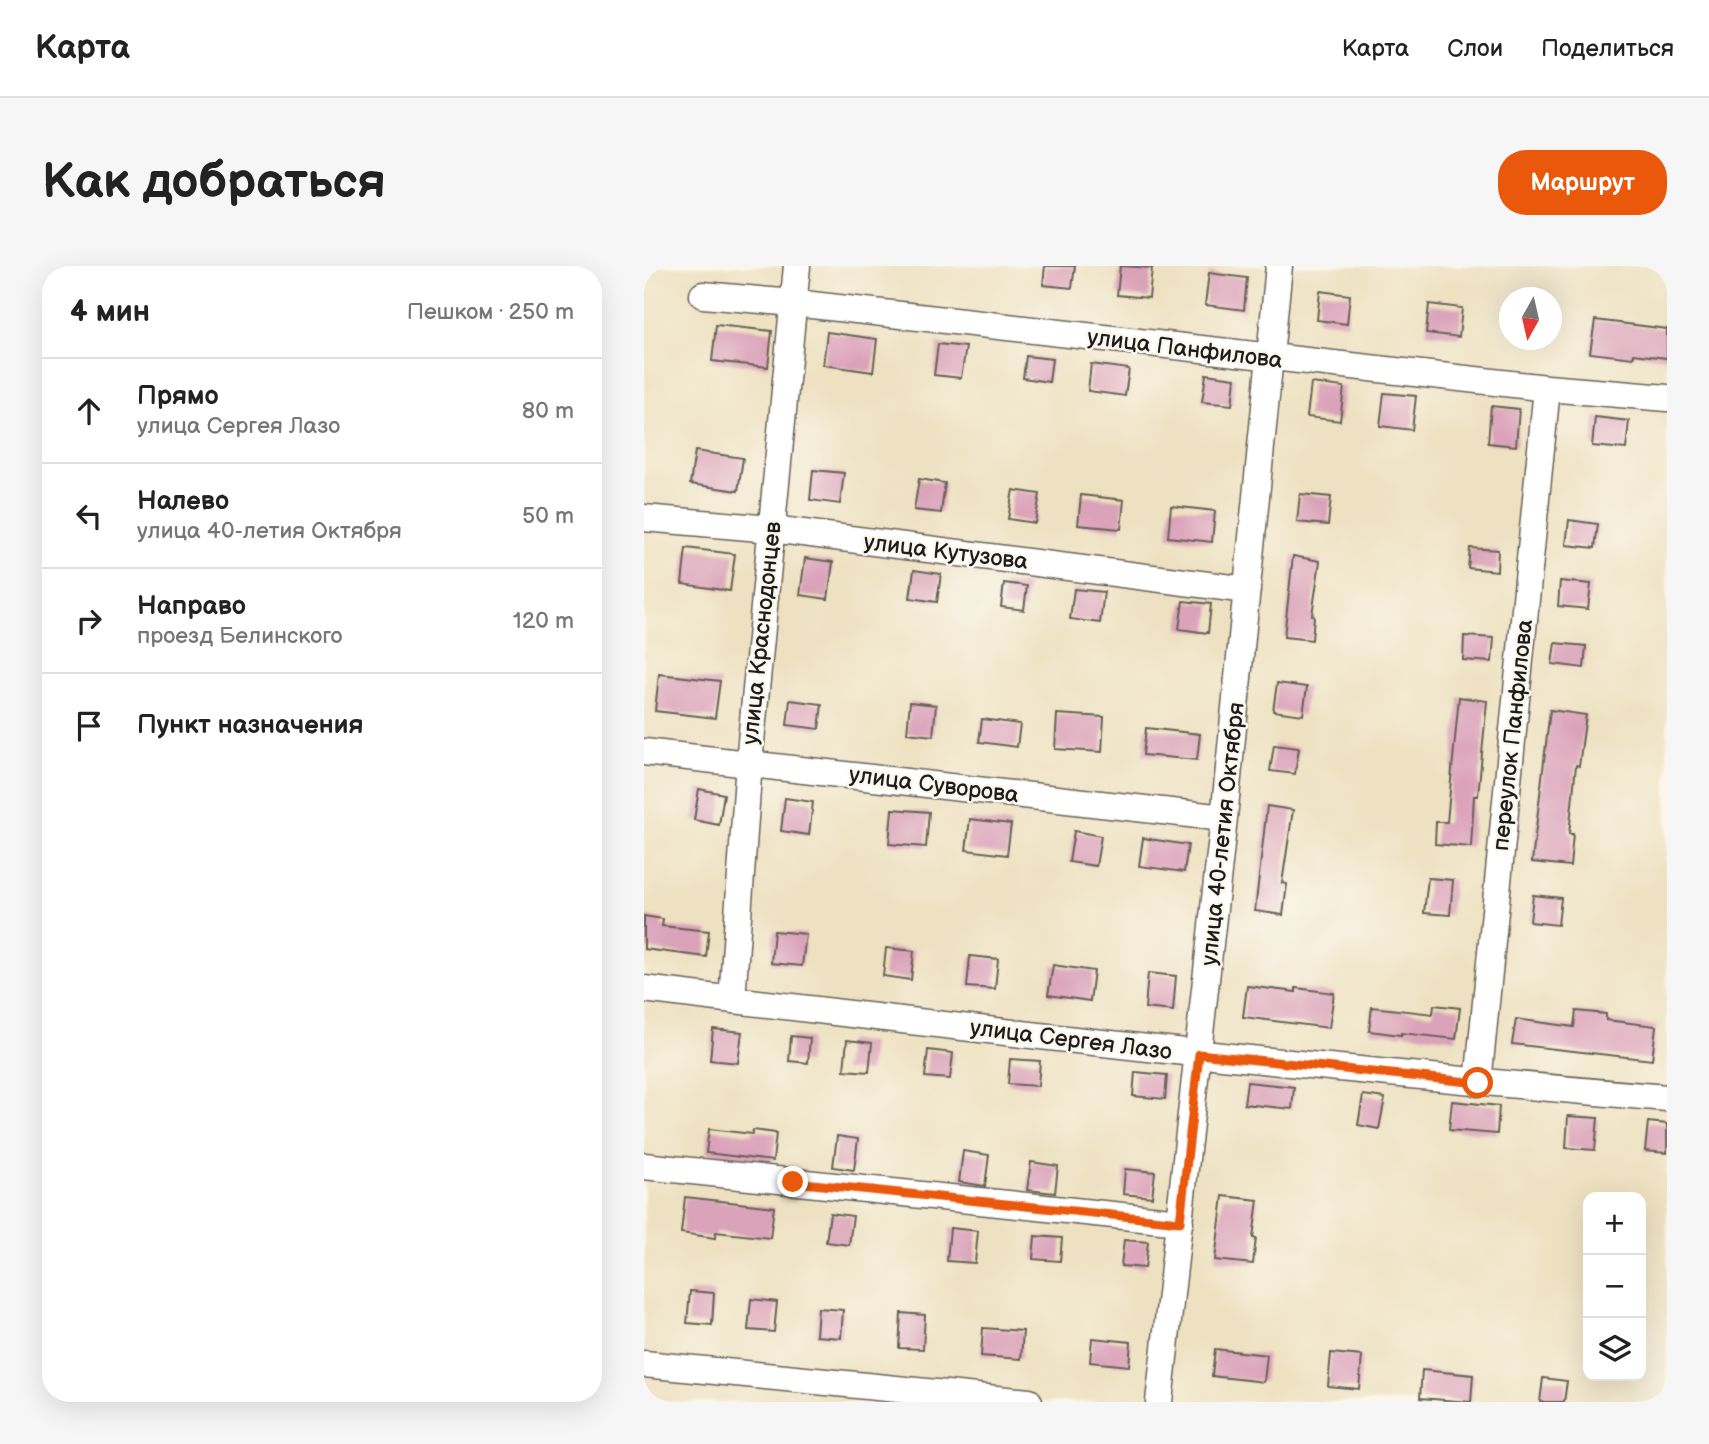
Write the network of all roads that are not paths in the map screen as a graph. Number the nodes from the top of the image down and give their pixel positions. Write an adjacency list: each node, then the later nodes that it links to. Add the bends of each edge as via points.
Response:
1 (797, 266): 4 (street, улица Краснодонцев)
2 (1279, 266): 5 (street, улица 40-летия Октября)
3 (703, 295): 4 (street, улица Панфилова)
4 (794, 303): 5 (street, улица Панфилова); 9 (street, улица Краснодонцев)
5 (1268, 358): 6 (street, улица Панфилова); 10 (street, улица 40-летия Октября)
6 (1547, 388): 7 (street, улица Панфилова); 17 (street, переулок Панфилова)
7 (1667, 398)
8 (644, 518): 9 (street, улица Кутузова)
9 (772, 529): 10 (street, улица Кутузова); 12 (street, улица Краснодонцев)
10 (1247, 590): 13 (street, улица 40-летия Октября)
11 (644, 752): 12 (street, улица Суворова)
12 (749, 762): 13 (street, улица Суворова); 15 (street, улица Краснодонцев)
13 (1224, 818): 16 (street, улица 40-летия Октября)
14 (644, 989): 15 (street, улица Сергея Лазо)
15 (732, 1000): 16 (street, улица Сергея Лазо)
16 (1199, 1054): 17 (street, улица Сергея Лазо); 20 (street, улица 40-летия Октября)
17 (1478, 1083): 18 (street, улица Сергея Лазо)
18 (1667, 1098)
19 (644, 1166): 20 (street)
20 (1180, 1222): 24 (street, улица 40-летия Октября)
21 (644, 1364): 22 (street)
22 (784, 1390): 23 (street)
23 (1029, 1402)
24 (1159, 1402)

